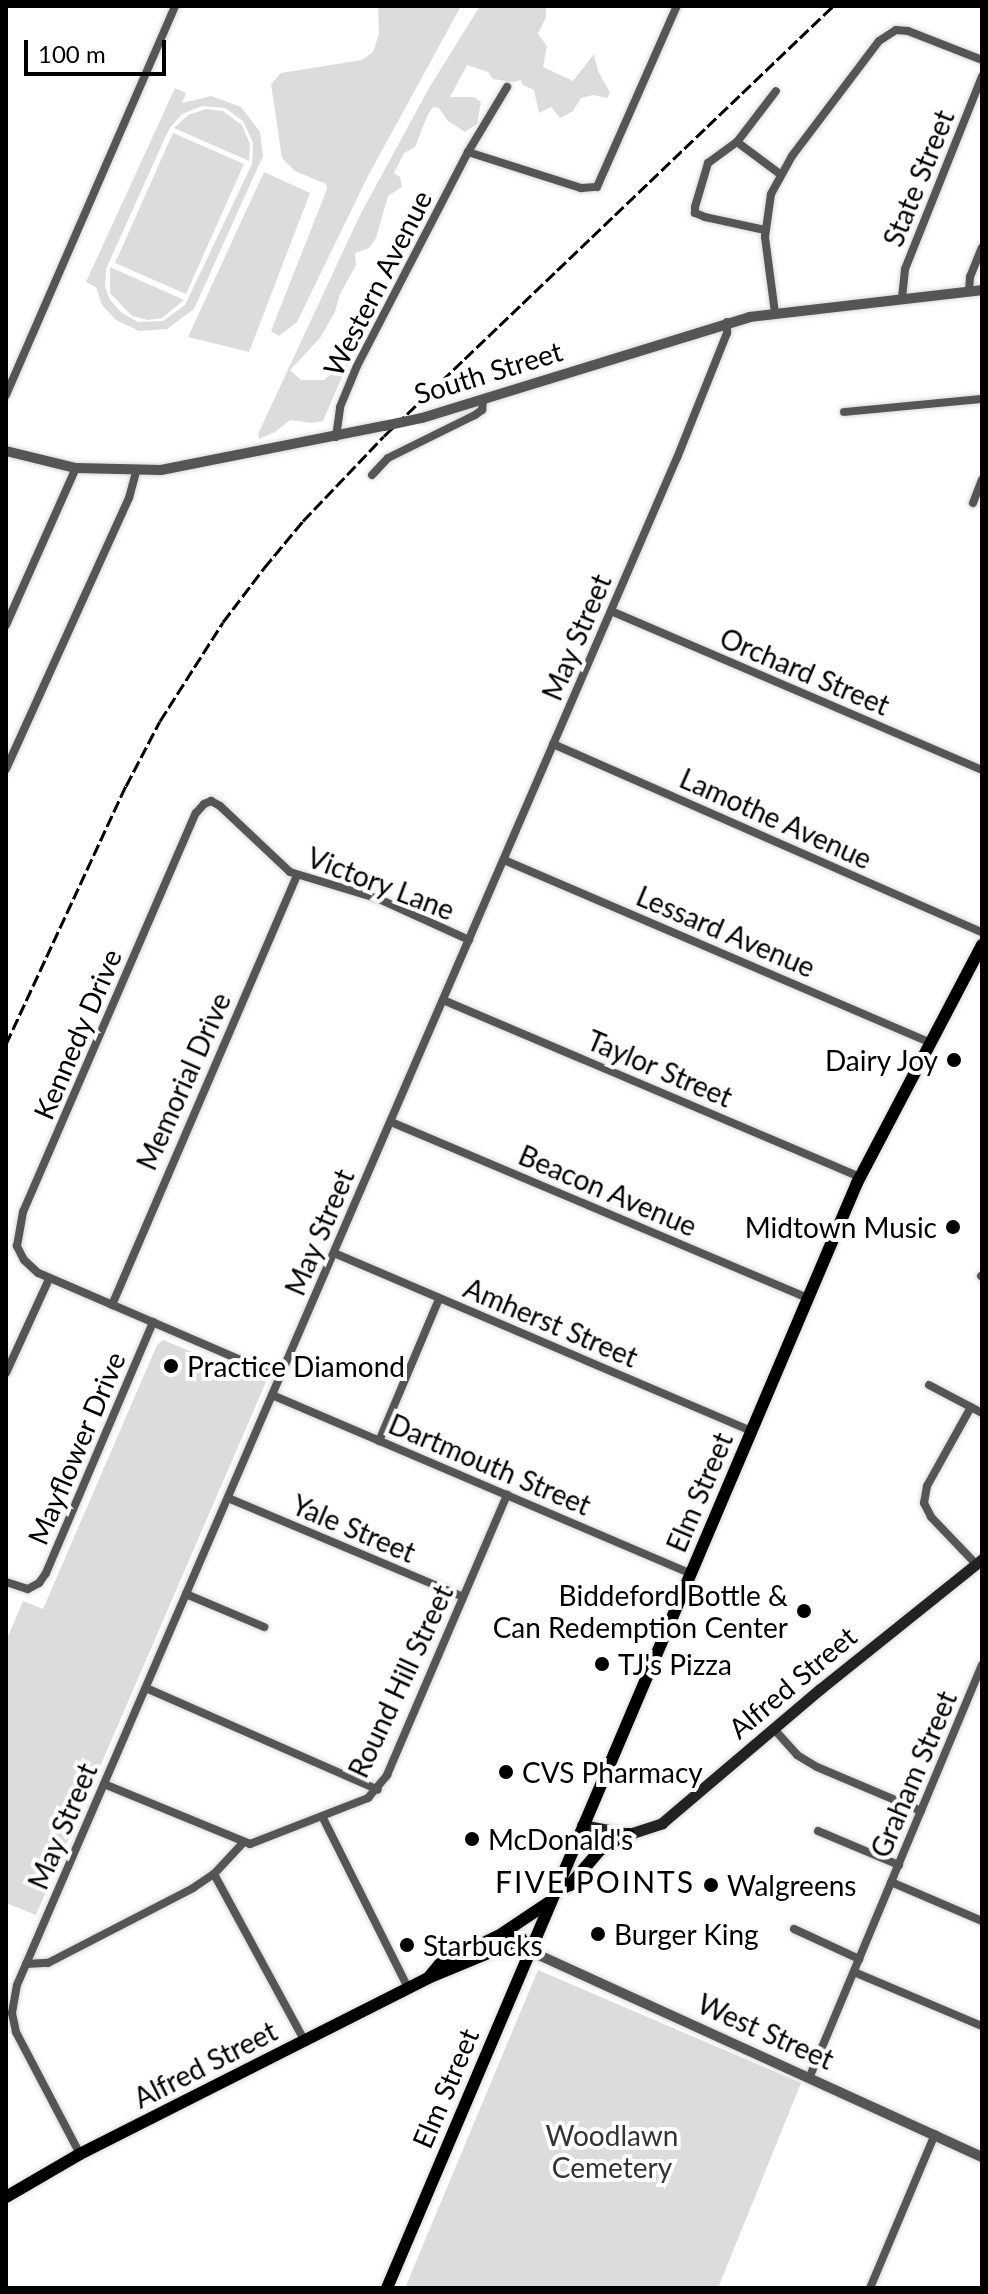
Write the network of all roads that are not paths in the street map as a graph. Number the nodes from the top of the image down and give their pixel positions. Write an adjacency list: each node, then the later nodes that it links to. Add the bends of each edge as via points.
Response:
1 (175, 6): 17 (street)
2 (677, 6): 8 (street, via 600,185 581,188)
3 (982, 60): 9 (street, via 915,32 888,34)
4 (982, 76): 14 (street, State Street, via 905,269)
5 (507, 87): 8 (street, Western Avenue)
6 (776, 91): 7 (street)
7 (737, 142): 9 (street); 10 (street, via 708,163 695,213)
8 (468, 152): 21 (street, Western Avenue, via 357,366 340,407)
9 (780, 174): 10 (street)
10 (765, 230): 15 (street)
11 (982, 247): 13 (street)
12 (982, 290): 13 (street, South Street)
13 (969, 291): 14 (street, South Street)
14 (902, 298): 15 (street, South Street)
15 (775, 313): 16 (street, South Street)
16 (727, 322): 19 (street, South Street); 28 (street, May Street, via 677,458)
17 (6, 395)
18 (982, 399): 20 (street)
19 (483, 401): 21 (street, South Street, bridge); 25 (street, via 475,415 388,458)
20 (844, 412)
21 (336, 437): 24 (street, South Street)
22 (6, 451): 23 (street, South Street)
23 (76, 468): 24 (street, South Street); 29 (street)
24 (136, 472): 31 (street, via 129,498)
25 (372, 475)
26 (982, 480): 27 (street)
27 (973, 503)
28 (611, 611): 30 (street, May Street); 32 (street, Orchard Street)
29 (6, 625)
30 (553, 744): 34 (street, May Street); 36 (street, Lamothe Avenue)
31 (6, 769)
32 (982, 770)
33 (208, 802): 35 (street, Victory Lane, via 220,806); 44 (street, Kennedy Drive, via 196,813 20,1221 20,1255)
34 (504, 860): 37 (street, May Street); 40 (street, Lessard Avenue)
35 (297, 875): 37 (street, Victory Lane, via 379,899); 47 (street, Memorial Drive)
36 (982, 932)
37 (469, 940): 39 (street, May Street)
38 (982, 945): 40 (main road, Elm Street)
39 (443, 1000): 41 (street, May Street); 42 (street, Taylor Street)
40 (931, 1043): 42 (main road, Elm Street)
41 (391, 1122): 43 (street, May Street); 45 (street, Beacon Avenue)
42 (860, 1177): 45 (main road, Elm Street)
43 (334, 1253): 46 (street, Amherst Street); 50 (street, May Street)
44 (47, 1284): 47 (street); 49 (street)
45 (808, 1298): 55 (main road, Elm Street)
46 (439, 1299): 55 (street, Amherst Street); 56 (street)
47 (112, 1305): 48 (street)
48 (153, 1322): 50 (street); 61 (street, Mayflower Drive, via 46,1573 33,1588)
49 (6, 1373)
50 (280, 1377): 52 (street, May Street)
51 (929, 1385): 53 (street)
52 (272, 1395): 56 (street, Dartmouth Street); 58 (street, May Street)
53 (971, 1407): 54 (street); 59 (street, via 923,1498 931,1517)
54 (982, 1413)
55 (752, 1431): 60 (main road, Elm Street)
56 (379, 1441): 57 (street, Dartmouth Street)
57 (507, 1495): 60 (street, Dartmouth Street); 63 (street, Round Hill Street)
58 (228, 1498): 62 (street, May Street); 63 (street, Yale Street)
59 (979, 1562): 67 (main road, Alfred Street)
60 (690, 1573): 72 (main road, Elm Street)
61 (6, 1582)
62 (186, 1594): 64 (street); 66 (street, May Street)
63 (463, 1597): 69 (street, Round Hill Street)
64 (264, 1627)
65 (981, 1670): 70 (street, Graham Street)
66 (146, 1688): 68 (street, May Street); 69 (street)
67 (773, 1728): 70 (street, via 797,1755 817,1767); 74 (main road, Alfred Street, via 675,1814 653,1828)
68 (104, 1784): 75 (street); 85 (street, May Street)
69 (378, 1790): 71 (street, Round Hill Street)
70 (921, 1811): 76 (street, Graham Street)
71 (323, 1818): 75 (street, Round Hill Street); 88 (street)
72 (582, 1825): 74 (main road); 79 (main road, Elm Street)
73 (818, 1831): 76 (street)
74 (629, 1834): 79 (main road, Alfred Street, via 595,1854 570,1885)
75 (243, 1843): 77 (street)
76 (899, 1865): 78 (street, Graham Street)
77 (214, 1874): 85 (street, via 48,1963); 90 (street)
78 (891, 1882): 80 (street); 84 (street, Graham Street)
79 (552, 1897): 82 (main road, Alfred Street); 83 (main road, Elm Street)
80 (982, 1921)
81 (794, 1929): 84 (street)
82 (498, 1936): 83 (main road, via 520,1937); 87 (main road, Alfred Street, via 440,1964)
83 (530, 1951): 87 (main road, Alfred Street, via 493,1951); 91 (street, West Street); 96 (main road, Elm Street)
84 (859, 1959): 86 (street, Graham Street)
85 (26, 1964): 93 (street, May Street, via 14,1993 13,2023)
86 (854, 1972): 89 (street); 91 (street, Graham Street)
87 (428, 1978): 88 (main road, Alfred Street)
88 (408, 1988): 90 (main road, Alfred Street)
89 (982, 2026)
90 (304, 2040): 93 (main road, Alfred Street)
91 (810, 2076): 92 (street, West Street)
92 (935, 2134): 94 (street, West Street); 97 (street)
93 (80, 2154): 95 (main road, Alfred Street)
94 (982, 2157)
95 (6, 2197)
96 (387, 2288)
97 (870, 2288)

